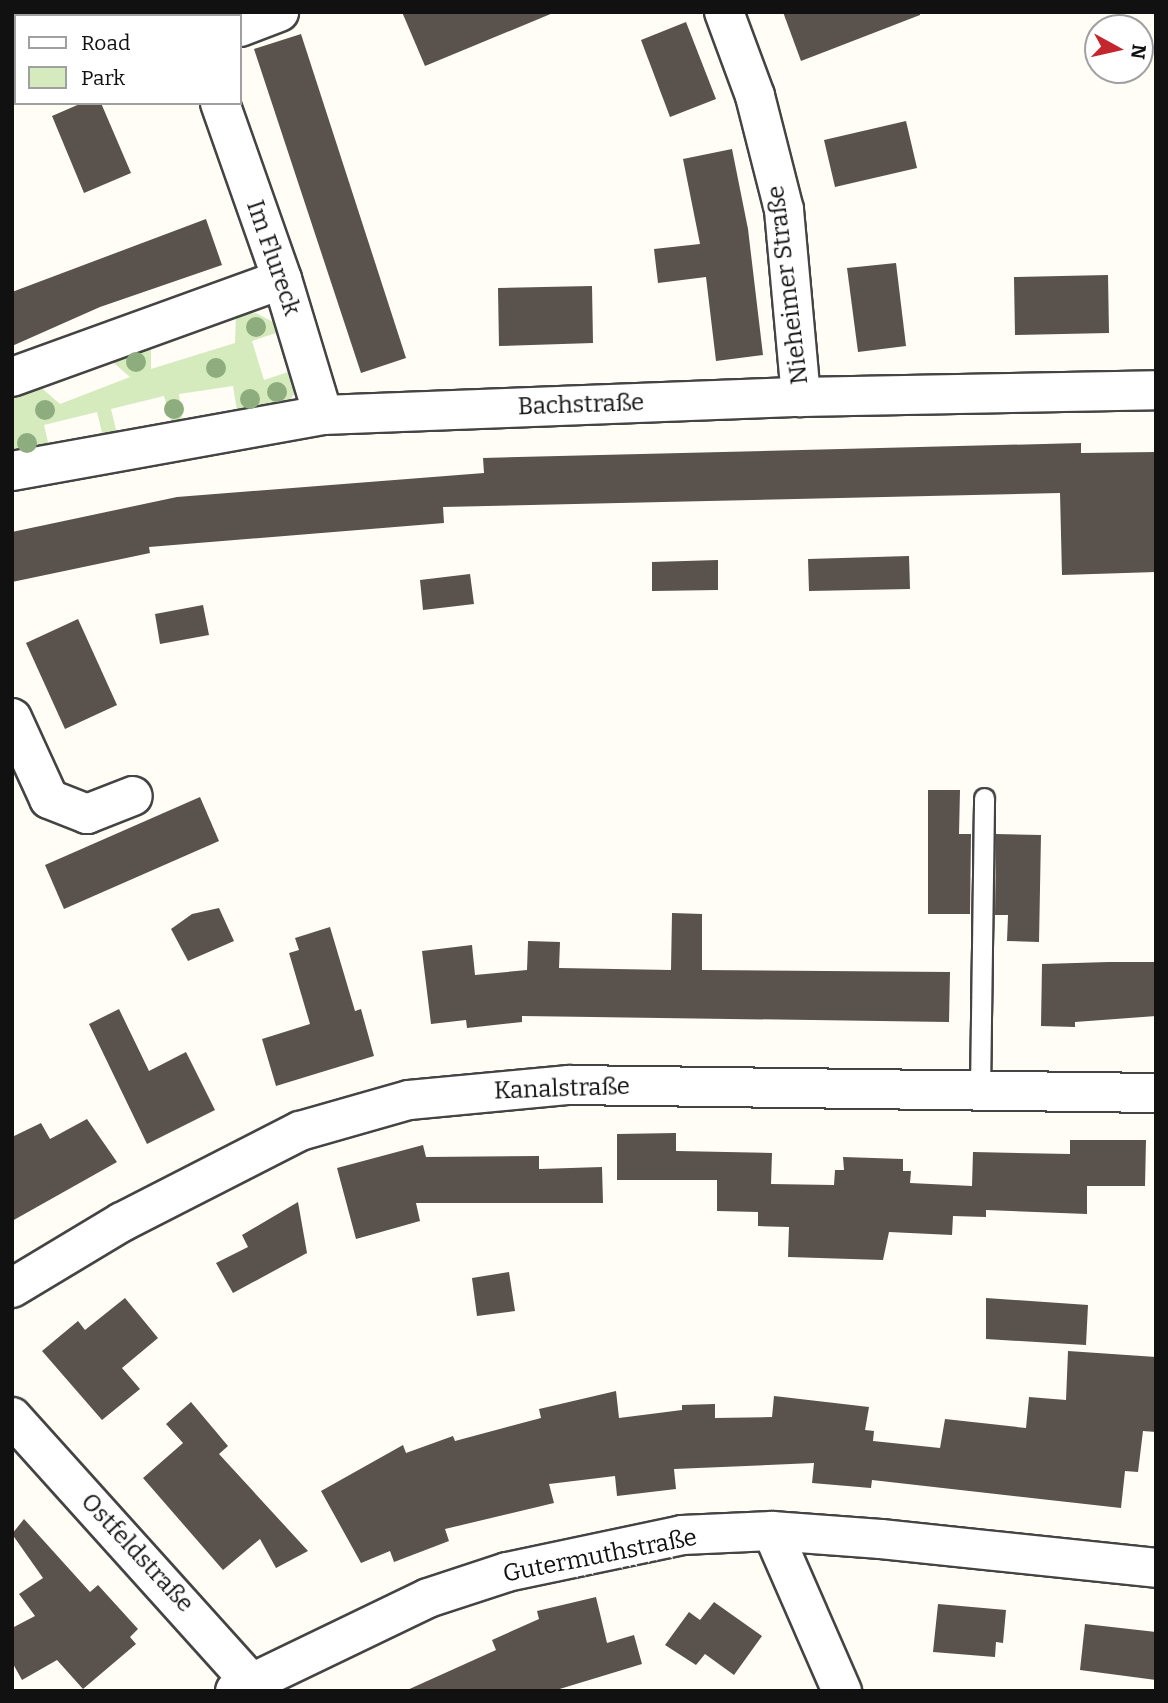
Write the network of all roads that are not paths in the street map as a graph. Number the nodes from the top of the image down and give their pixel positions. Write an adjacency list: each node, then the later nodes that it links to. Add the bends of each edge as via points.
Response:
1 (279, 12): 3 (street)
2 (724, 12): 8 (street, Nieheimer Straße, via 755,96 784,211)
3 (242, 26)
4 (221, 105): 5 (street, Im Flureck)
5 (282, 279): 6 (street); 9 (street, Im Flureck)
6 (12, 377)
7 (1156, 390): 8 (street, Bachstraße)
8 (801, 397): 9 (street, Bachstraße)
9 (323, 415): 10 (street, Bachstraße)
10 (12, 471)
11 (12, 718): 12 (street, via 49,799 86,814)
12 (133, 796)
13 (984, 798): 14 (lane)
14 (980, 1090): 15 (street, Kanalstraße); 16 (street, Kanalstraße, via 569,1085 409,1100 300,1131 121,1222)
15 (1156, 1093)
16 (12, 1288)
17 (12, 1417): 20 (street, Ostfeldstraße)
18 (772, 1531): 19 (street, Gutermuthstraße); 20 (street, Gutermuthstraße, via 682,1535 507,1572 428,1598); 21 (street)
19 (1156, 1568)
20 (249, 1687)
21 (842, 1691)

